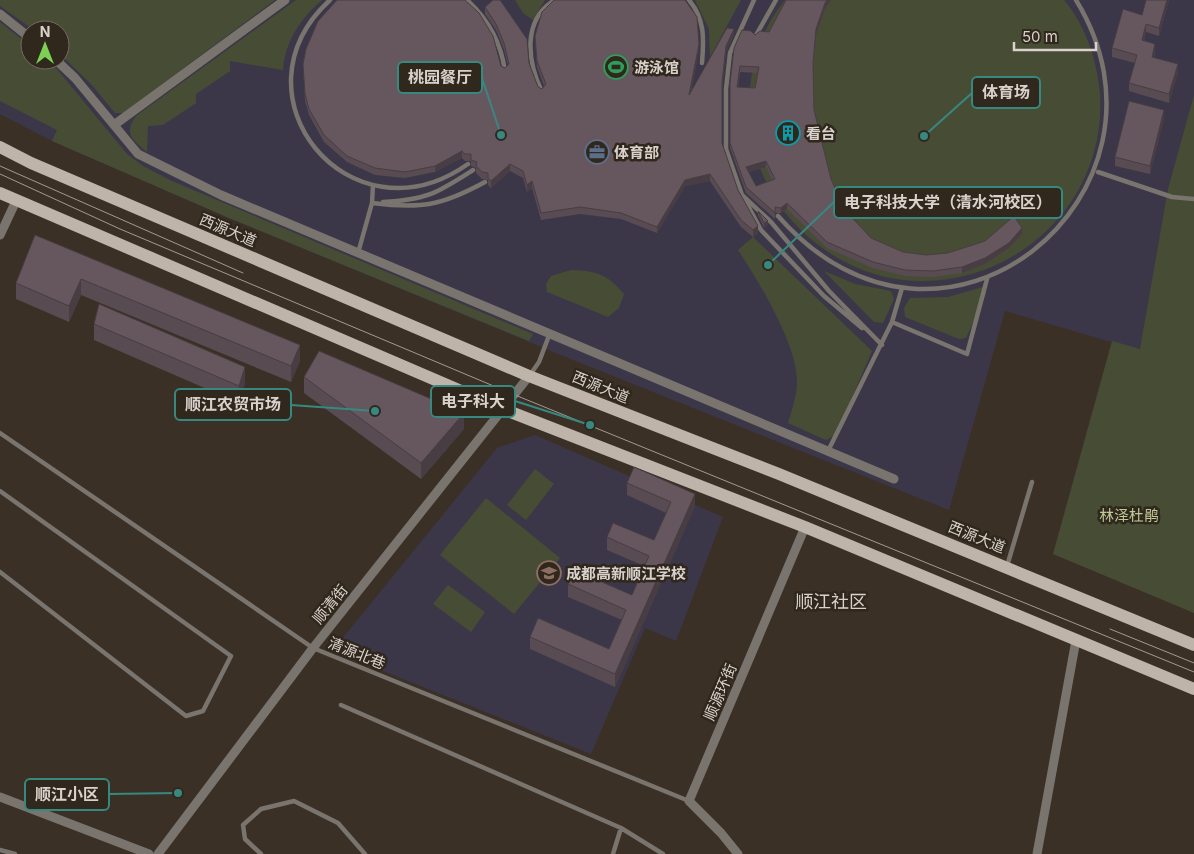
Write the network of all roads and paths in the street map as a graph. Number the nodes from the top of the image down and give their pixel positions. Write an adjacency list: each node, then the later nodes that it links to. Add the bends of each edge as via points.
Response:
1 (285, 0): 18 (street)
2 (330, 0): 25 (lane, via 313,17 296,50 291,86 295,110 308,140 328,162)
3 (467, 0): 14 (lane, via 492,29 506,63)
4 (555, 0): 15 (lane, via 540,14 529,40 529,61)
5 (689, 0): 12 (lane, via 697,9 703,28)
6 (754, 0): 28 (lane, via 730,53 726,90 726,150)
7 (776, 0): 11 (lane)
8 (1076, 0): 16 (lane, via 1103,55)
9 (0, 14): 10 (street)
10 (20, 30)
11 (755, 37)
12 (702, 63)
13 (67, 70): 18 (street)
14 (505, 71)
15 (542, 92)
16 (1110, 104)
17 (1109, 124): 22 (lane)
18 (114, 125): 36 (street, via 138,154 156,165)
19 (0, 147): 42 (main road, 西源大道)
20 (468, 164): 25 (lane, via 423,186 393,188)
21 (473, 170): 31 (lane, via 416,200)
22 (1098, 172): 23 (lane); 29 (lane, via 1172,197)
23 (1094, 181)
24 (485, 182): 31 (lane, via 433,205 407,207)
25 (373, 185): 31 (lane)
26 (1090, 190): 32 (lane)
27 (0, 193): 30 (main road)
28 (742, 195): 41 (lane, via 771,222 829,291); 41 (lane, via 761,230 824,296)
29 (1194, 199)
30 (16, 201): 34 (street); 43 (main road)
31 (372, 202): 36 (lane)
32 (1074, 215)
33 (778, 216): 38 (lane, via 825,260 862,278)
34 (0, 235)
35 (1054, 238): 37 (lane, via 1023,262)
36 (358, 253): 40 (street)
37 (987, 279): 38 (lane, via 940,289); 39 (lane, via 967,354)
38 (902, 288): 39 (lane)
39 (892, 322): 41 (lane)
40 (550, 334): 42 (lane); 45 (street)
41 (882, 345): 45 (lane)
42 (530, 376): 43 (street, 顺清街); 50 (main road, 西源大道)
43 (503, 409): 49 (main road); 54 (street, 顺清街)
44 (0, 433): 54 (lane, 清源北巷)
45 (828, 451): 46 (street)
46 (894, 479)
47 (1032, 482): 50 (lane)
48 (0, 491): 51 (lane, via 231,656 203,711 186,716)
49 (805, 527): 52 (main road); 58 (street, 顺源环街)
50 (1007, 567): 53 (main road, 西源大道)
51 (0, 572)
52 (1076, 640): 55 (main road); 69 (street)
53 (1194, 646)
54 (313, 648): 58 (lane, 清源北巷); 63 (street, 顺清街)
55 (1194, 689)
56 (342, 705): 59 (lane)
57 (0, 797): 62 (street)
58 (688, 801): 68 (street)
59 (621, 828): 66 (lane); 67 (lane)
60 (0, 850): 61 (lane)
61 (14, 854)
62 (149, 854)
63 (158, 854)
64 (261, 854): 65 (lane, via 245,840 243,825 261,809 294,801 338,823)
65 (365, 854)
66 (613, 854)
67 (663, 854)
68 (738, 854)
69 (1037, 854)

